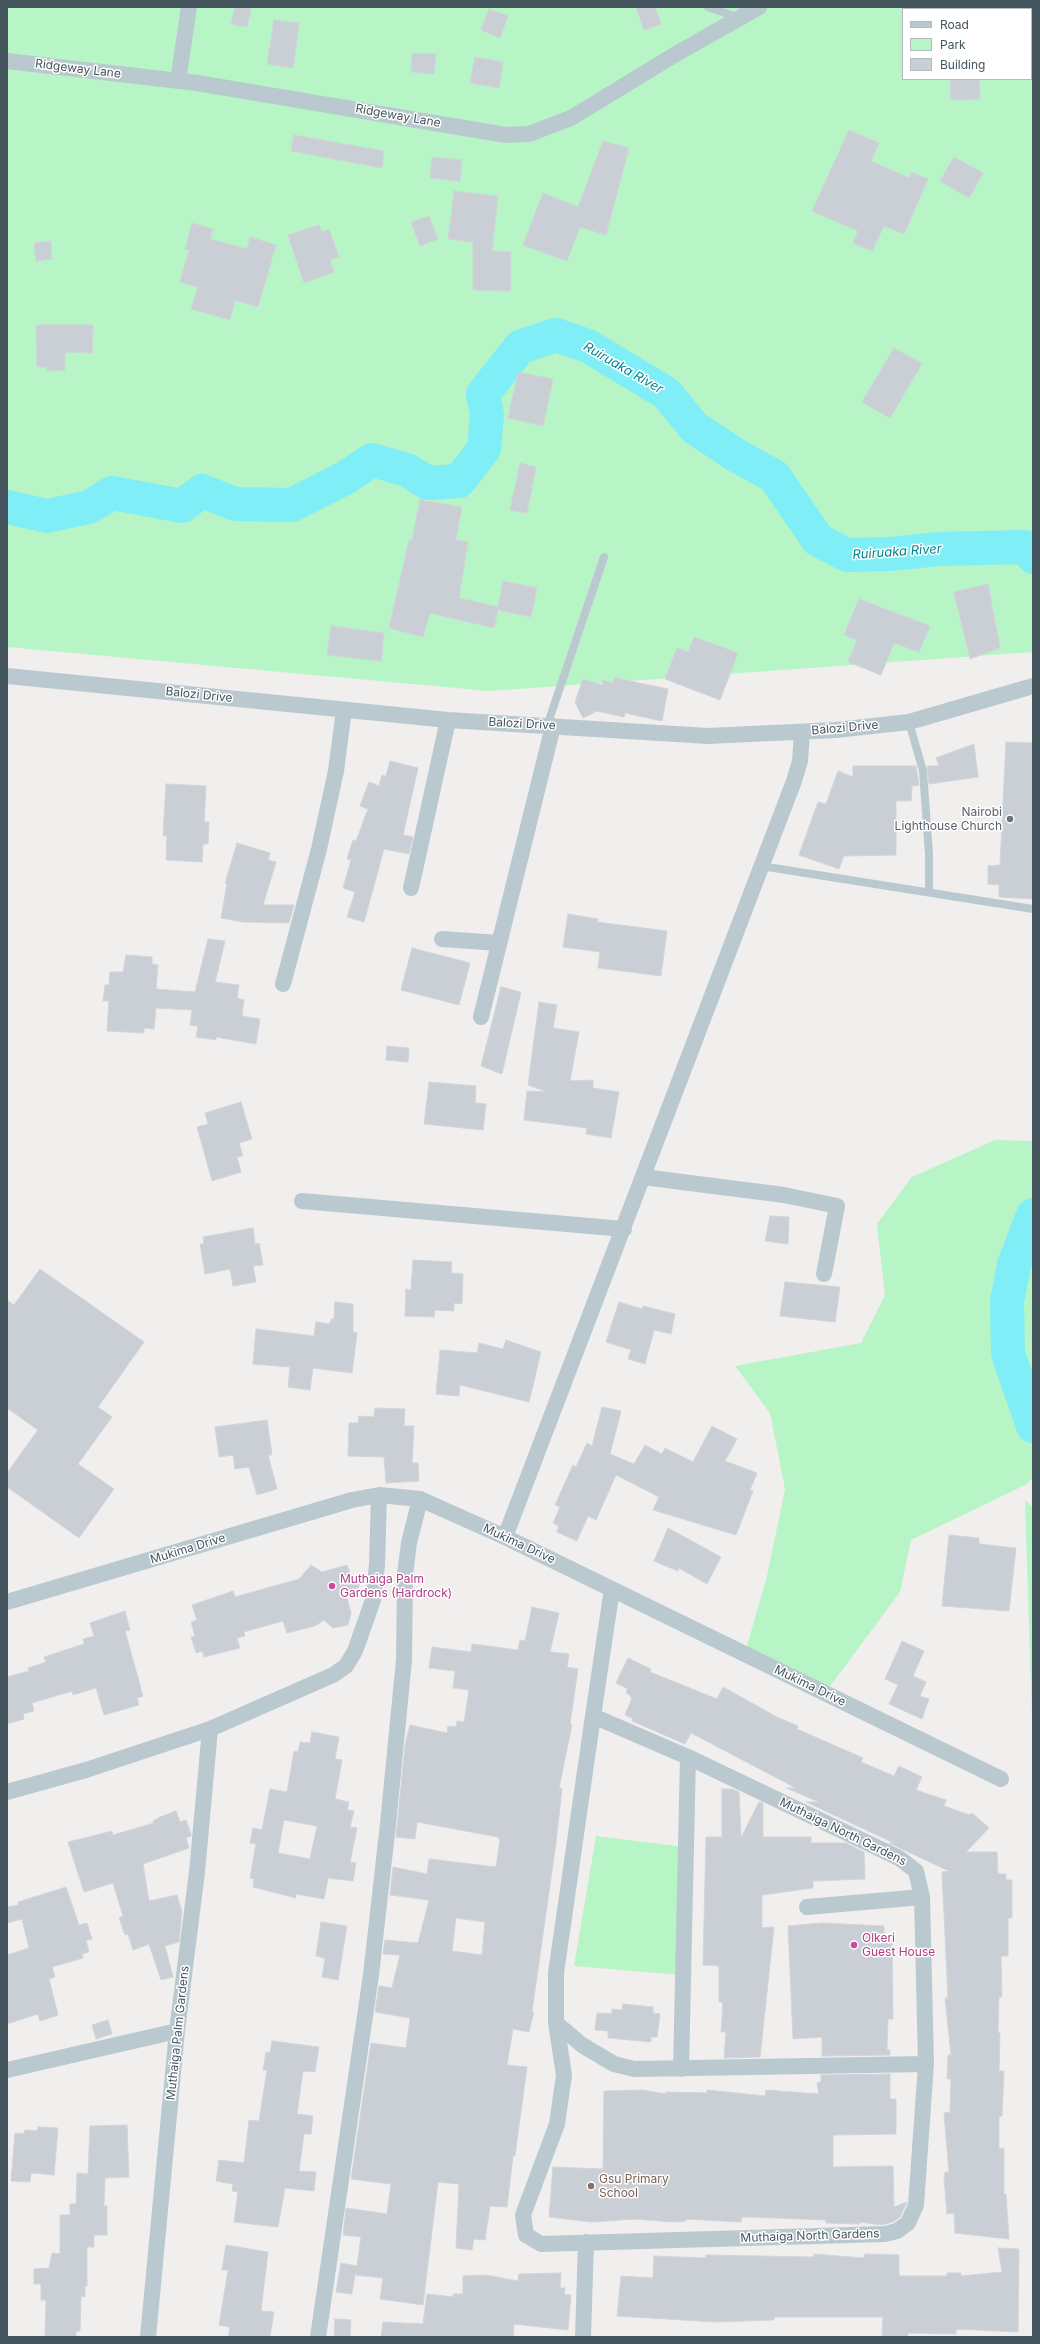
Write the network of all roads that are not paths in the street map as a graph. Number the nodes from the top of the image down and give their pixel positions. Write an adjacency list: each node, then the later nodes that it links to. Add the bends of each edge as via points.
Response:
1 (189, 7): 6 (street)
2 (708, 7): 4 (lane)
3 (759, 7): 4 (street, Ridgeway Lane)
4 (739, 18): 6 (street, Ridgeway Lane, via 570,118 529,134 506,134)
5 (7, 61): 6 (street, Ridgeway Lane)
6 (178, 81)
7 (604, 558): 13 (lane)
8 (7, 676): 10 (street, Balozi Drive)
9 (1033, 686): 12 (street, Balozi Drive)
10 (344, 710): 11 (street, Balozi Drive); 21 (street, via 336,771)
11 (448, 720): 13 (street, Balozi Drive); 16 (street)
12 (908, 722): 14 (street, Balozi Drive); 17 (lane, via 923,771)
13 (550, 726): 14 (street, Balozi Drive, via 708,736); 20 (street)
14 (802, 732): 15 (street, via 800,761)
15 (761, 866): 17 (lane); 23 (street)
16 (411, 888)
17 (930, 892): 18 (lane)
18 (1033, 909)
19 (442, 939): 20 (street)
20 (499, 943): 22 (street)
21 (283, 984)
22 (481, 1017)
23 (643, 1177): 25 (street); 26 (street, via 784,1195 837,1206)
24 (302, 1201): 25 (street)
25 (624, 1228): 29 (street)
26 (824, 1274)
27 (379, 1495): 28 (street, Mukima Drive); 31 (street, Mukima Drive, via 338,1504); 33 (street, via 373,1600 355,1651 346,1666 333,1675)
28 (420, 1499): 29 (street, Mukima Drive); 46 (street, via 409,1543 405,1574 404,1660 371,1975)
29 (505, 1537): 30 (street, Mukima Drive)
30 (612, 1589): 32 (street, Muthaiga North Gardens); 35 (street, Mukima Drive)
31 (7, 1602)
32 (593, 1716): 34 (street, Muthaiga North Gardens); 39 (street, Muthaiga North Gardens, via 556,1973)
33 (210, 1728): 36 (street, via 86,1770); 40 (street, Muthaiga Palm Gardens, via 197,1872)
34 (688, 1757): 37 (street, Muthaiga North Gardens, via 899,1858 916,1870); 42 (street)
35 (1001, 1779)
36 (7, 1792)
37 (922, 1898): 38 (street); 41 (street, Muthaiga North Gardens)
38 (807, 1907)
39 (556, 2023): 42 (street, via 582,2045 614,2064 634,2069); 44 (street, Muthaiga North Gardens, via 564,2075 558,2117 522,2215 526,2235 541,2244)
40 (176, 2030): 43 (street); 45 (street, Muthaiga Palm Gardens)
41 (926, 2064): 42 (street); 44 (street, Muthaiga North Gardens, via 916,2205 908,2224 897,2231 885,2234)
42 (681, 2069)
43 (7, 2070)
44 (586, 2242): 47 (street)
45 (148, 2337)
46 (318, 2337)
47 (583, 2337)

